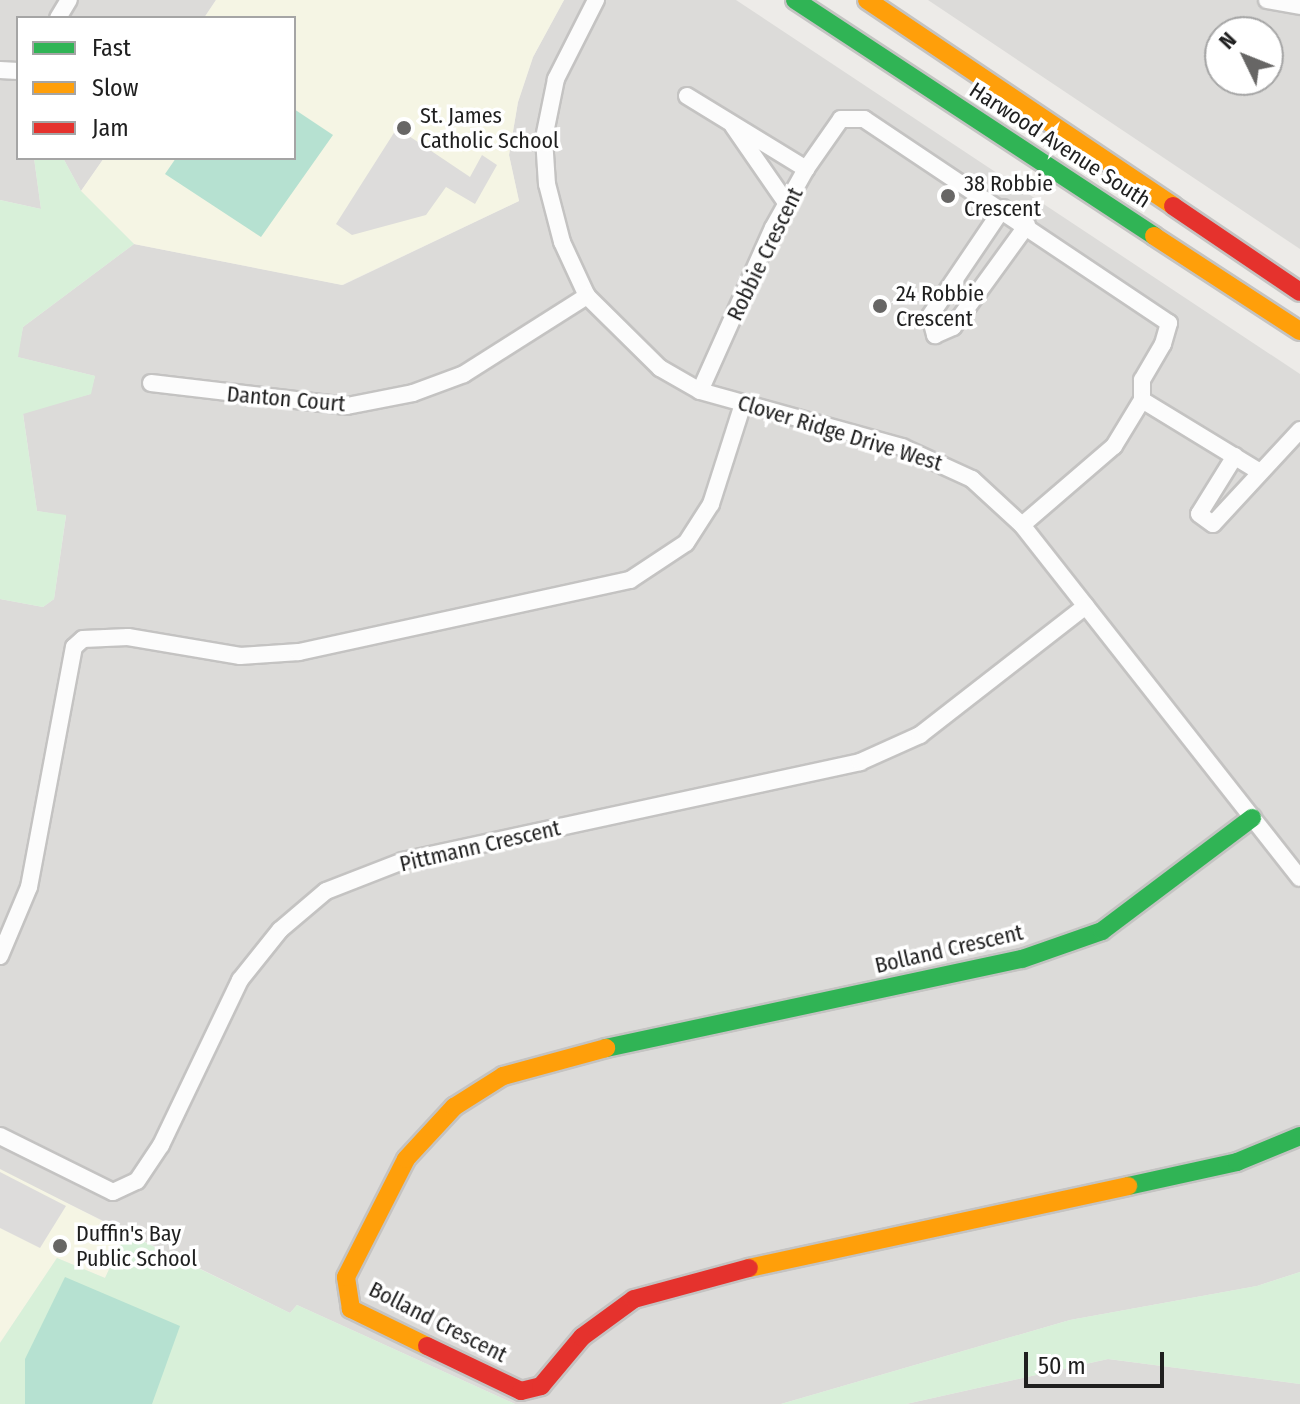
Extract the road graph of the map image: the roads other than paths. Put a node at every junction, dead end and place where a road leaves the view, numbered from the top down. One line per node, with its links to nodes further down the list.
1 (596, 0): 13 (street, Clover Ridge Drive West)
2 (795, 0): 14 (street, Harwood Avenue South)
3 (867, 0): 12 (street, Harwood Avenue South)
4 (1267, 0): 5 (street)
5 (1300, 6)
6 (687, 96): 7 (street)
7 (732, 125): 8 (street); 9 (street)
8 (806, 169): 9 (street, Robbie Crescent); 10 (street, Robbie Crescent)
9 (787, 204): 16 (street, Robbie Crescent)
10 (1003, 208): 11 (street, Robbie Crescent); 11 (street)
11 (1027, 225): 17 (street, Robbie Crescent)
12 (1300, 292)
13 (587, 296): 15 (street, Danton Court); 16 (street, Clover Ridge Drive West)
14 (1300, 331)
15 (151, 383)
16 (700, 391): 18 (street, Clover Ridge Drive West)
17 (1142, 400): 20 (street); 22 (street, Robbie Crescent)
18 (743, 404): 22 (street, Clover Ridge Drive West); 26 (street)
19 (1300, 430): 21 (street)
20 (1235, 456): 21 (street); 21 (street)
21 (1260, 472)
22 (1022, 525): 23 (street, Clover Ridge Drive West)
23 (1086, 606): 24 (street, Clover Ridge Drive West); 27 (street, Pittmann Crescent)
24 (1252, 818): 25 (street, Clover Ridge Drive West); 28 (street, Bolland Crescent)
25 (1300, 878)
26 (0, 956)
27 (0, 1136)
28 (1300, 1136)

